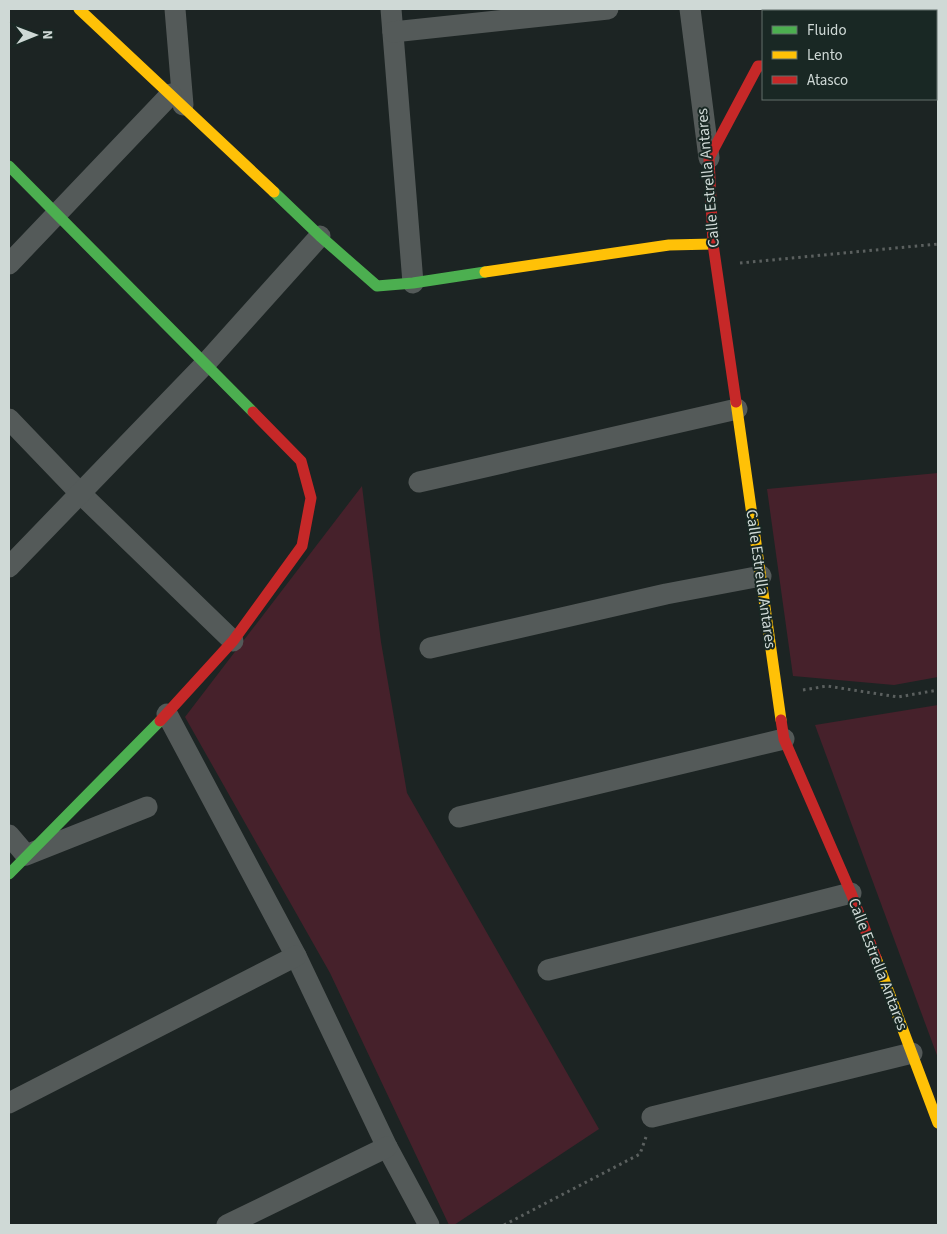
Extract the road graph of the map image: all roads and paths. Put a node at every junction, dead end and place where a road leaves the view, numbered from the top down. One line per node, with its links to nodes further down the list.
1 (78, 9): 8 (street)
2 (175, 9): 8 (street)
3 (391, 9): 6 (street)
4 (608, 9): 6 (street)
5 (690, 9): 9 (street, Calle Estrella Antares)
6 (393, 32): 17 (street)
7 (762, 66): 9 (street)
8 (177, 100): 11 (street); 12 (street)
9 (710, 158): 13 (street, Calle Estrella Antares)
10 (9, 166): 11 (street)
11 (57, 214): 15 (street); 18 (street)
12 (320, 236): 17 (street); 18 (street)
13 (713, 244): 16 (street, Calle Estrella Antares); 17 (street)
14 (938, 244): 16 (path)
15 (9, 264)
16 (716, 265): 19 (street, Calle Estrella Antares)
17 (413, 283)
18 (206, 362): 22 (street); 25 (street)
19 (737, 409): 21 (street); 24 (street, Calle Estrella Antares)
20 (9, 419): 22 (street)
21 (420, 482)
22 (80, 493): 23 (street); 25 (street)
23 (9, 567)
24 (761, 576): 26 (street); 28 (street, Calle Estrella Antares)
25 (233, 641): 29 (street)
26 (430, 648)
27 (938, 690): 28 (path)
28 (778, 694): 30 (street, Calle Estrella Antares)
29 (167, 714): 34 (street); 37 (street)
30 (784, 739): 32 (street); 36 (street, Calle Estrella Antares)
31 (147, 807): 34 (street)
32 (459, 817)
33 (9, 836): 34 (street)
34 (26, 855): 35 (street)
35 (9, 874)
36 (851, 893): 38 (street); 39 (street, Calle Estrella Antares)
37 (296, 956): 40 (street); 43 (street)
38 (548, 970)
39 (912, 1053): 41 (street); 42 (street, Calle Estrella Antares)
40 (9, 1103)
41 (652, 1117): 46 (path)
42 (938, 1123)
43 (387, 1147): 44 (street); 45 (street)
44 (227, 1225)
45 (429, 1225)
46 (504, 1225)

